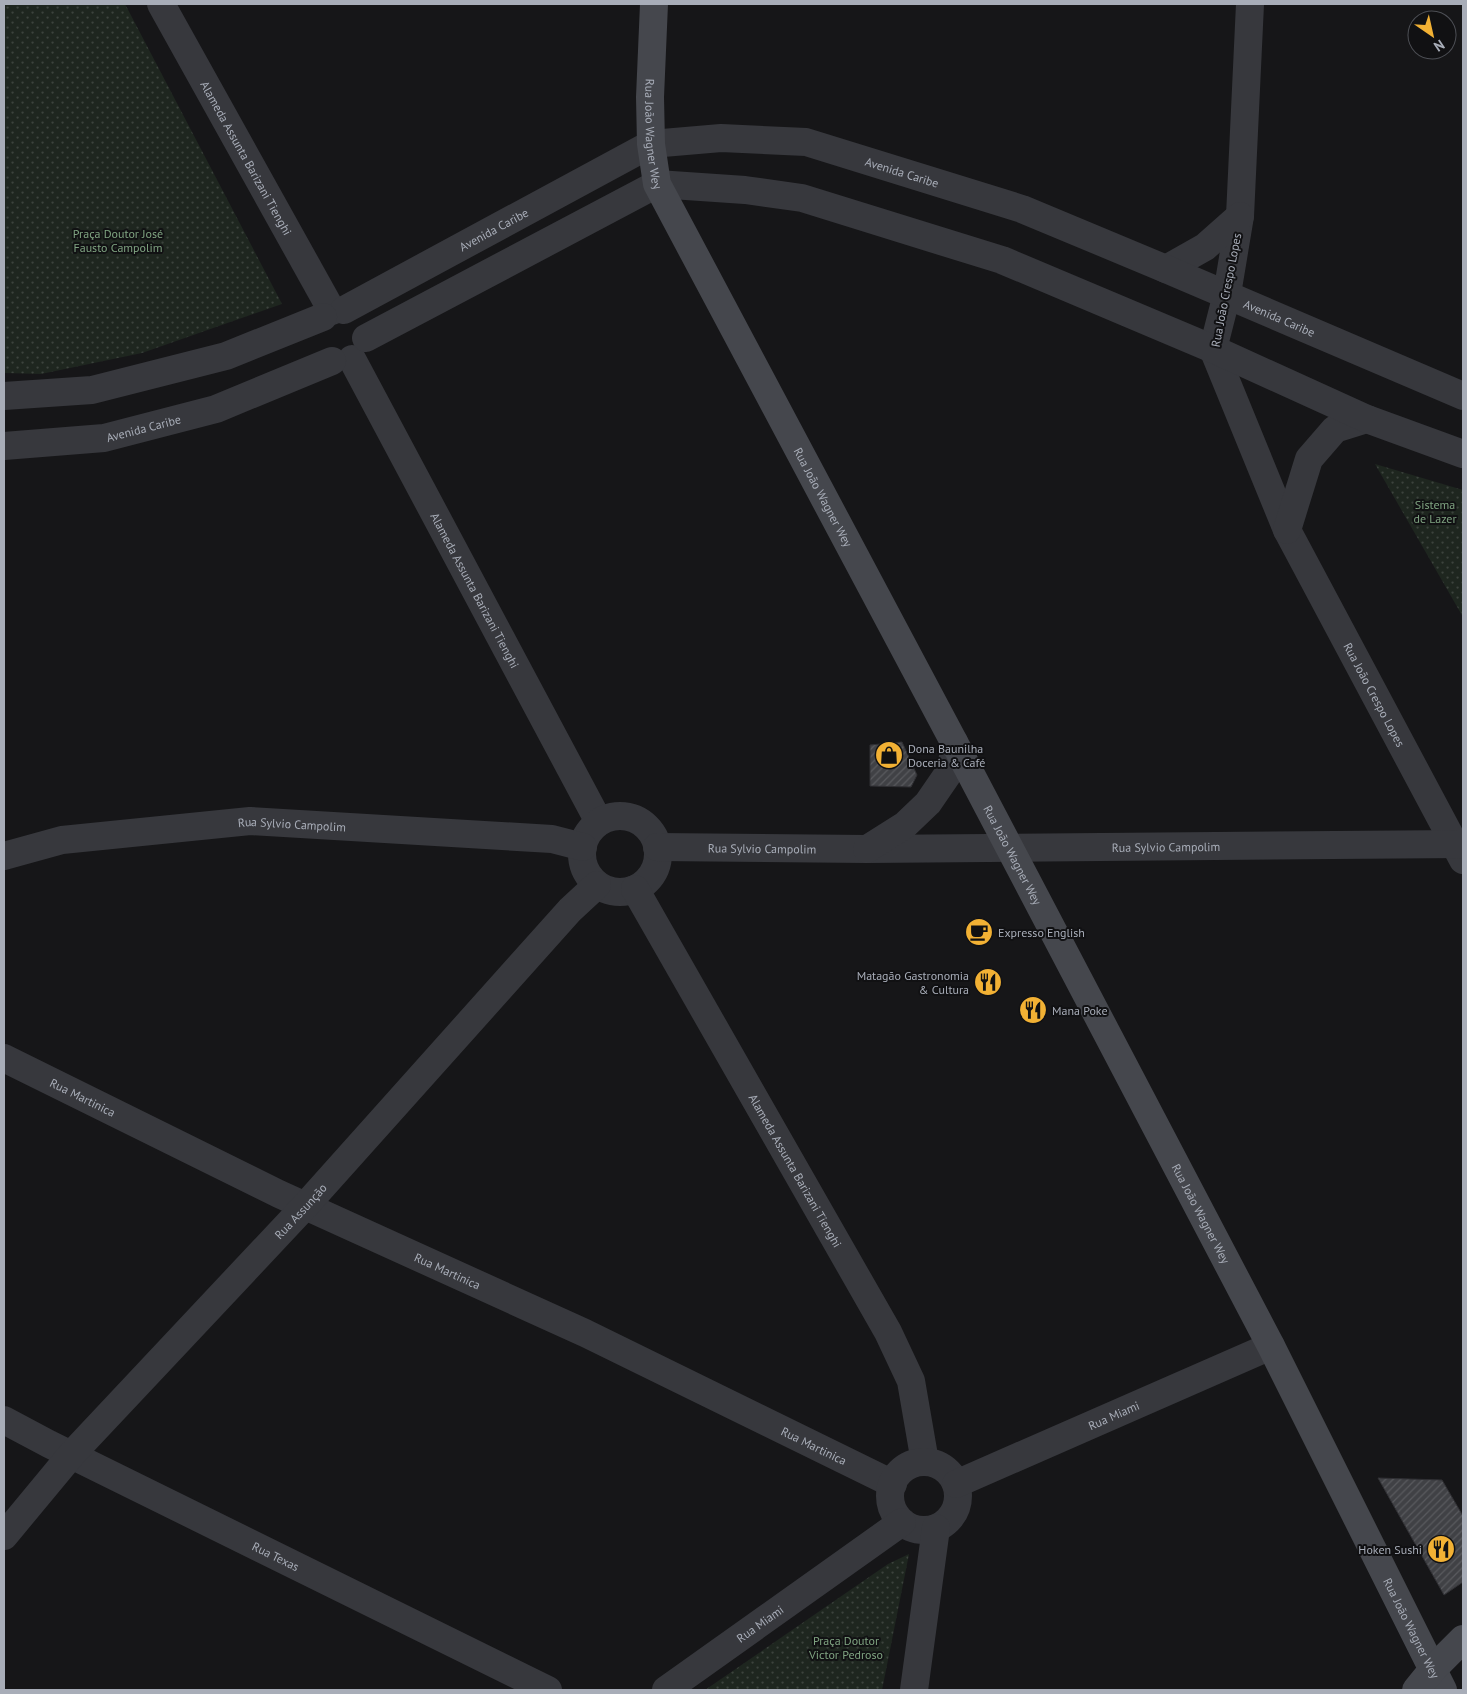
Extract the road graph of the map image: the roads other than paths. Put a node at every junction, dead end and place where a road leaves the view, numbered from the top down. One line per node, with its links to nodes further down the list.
1 (161, 4): 9 (street, Alameda Assunta Barizani Tienghi)
2 (654, 4): 4 (main road, Rua João Wagner Wey)
3 (1250, 4): 6 (street, Rua João Crespo Lopes)
4 (651, 144): 5 (main road, Rua João Wagner Wey); 7 (street, Avenida Caribe); 9 (street, Avenida Caribe)
5 (657, 184): 10 (street); 11 (street, Avenida Caribe); 18 (main road, Rua João Wagner Wey)
6 (1240, 216): 7 (street, Rua João Crespo Lopes); 8 (street, Rua João Crespo Lopes)
7 (1166, 269): 8 (street, Avenida Caribe)
8 (1227, 294): 10 (street, Rua João Crespo Lopes); 13 (street, Avenida Caribe)
9 (333, 313): 11 (street); 11 (street); 12 (street, Avenida Caribe)
10 (1213, 349): 14 (street); 17 (street, Rua João Crespo Lopes)
11 (350, 352): 15 (street, Avenida Caribe); 19 (street, Alameda Assunta Barizani Tienghi)
12 (4, 396)
13 (1463, 396)
14 (1368, 419): 16 (street); 17 (street)
15 (4, 446)
16 (1463, 454)
17 (1287, 530): 24 (street, Rua João Crespo Lopes)
18 (954, 742): 22 (main road, Rua João Wagner Wey); 23 (street)
19 (598, 822): 20 (street); 21 (street)
20 (583, 847): 25 (street, Rua Sylvio Campolim); 26 (street)
21 (657, 847): 23 (street, Rua Sylvio Campolim); 27 (street)
22 (1010, 847): 23 (street, Rua Sylvio Campolim); 24 (street, Rua Sylvio Campolim); 30 (main road, Rua João Wagner Wey)
23 (867, 849)
24 (1460, 849)
25 (4, 856)
26 (597, 885): 27 (street); 29 (street, Rua Assunção)
27 (635, 889): 33 (street, Alameda Assunta Barizani Tienghi)
28 (4, 1058): 29 (street, Rua Martinica)
29 (306, 1205): 32 (street, Rua Assunção); 34 (street, Rua Martinica)
30 (1271, 1346): 35 (street, Rua Miami); 40 (main road, Rua João Wagner Wey)
31 (4, 1420): 32 (street, Rua Texas)
32 (72, 1454): 38 (street, Rua Assunção); 41 (street, Rua Texas)
33 (925, 1462): 34 (street); 35 (street)
34 (893, 1484): 36 (street)
35 (956, 1484): 37 (street)
36 (902, 1522): 37 (street); 42 (street, Rua Miami)
37 (936, 1528): 43 (street)
38 (4, 1536)
39 (1463, 1638): 40 (main road)
40 (1438, 1679): 44 (main road)
41 (548, 1690)
42 (666, 1690)
43 (914, 1690)
44 (1416, 1690)

